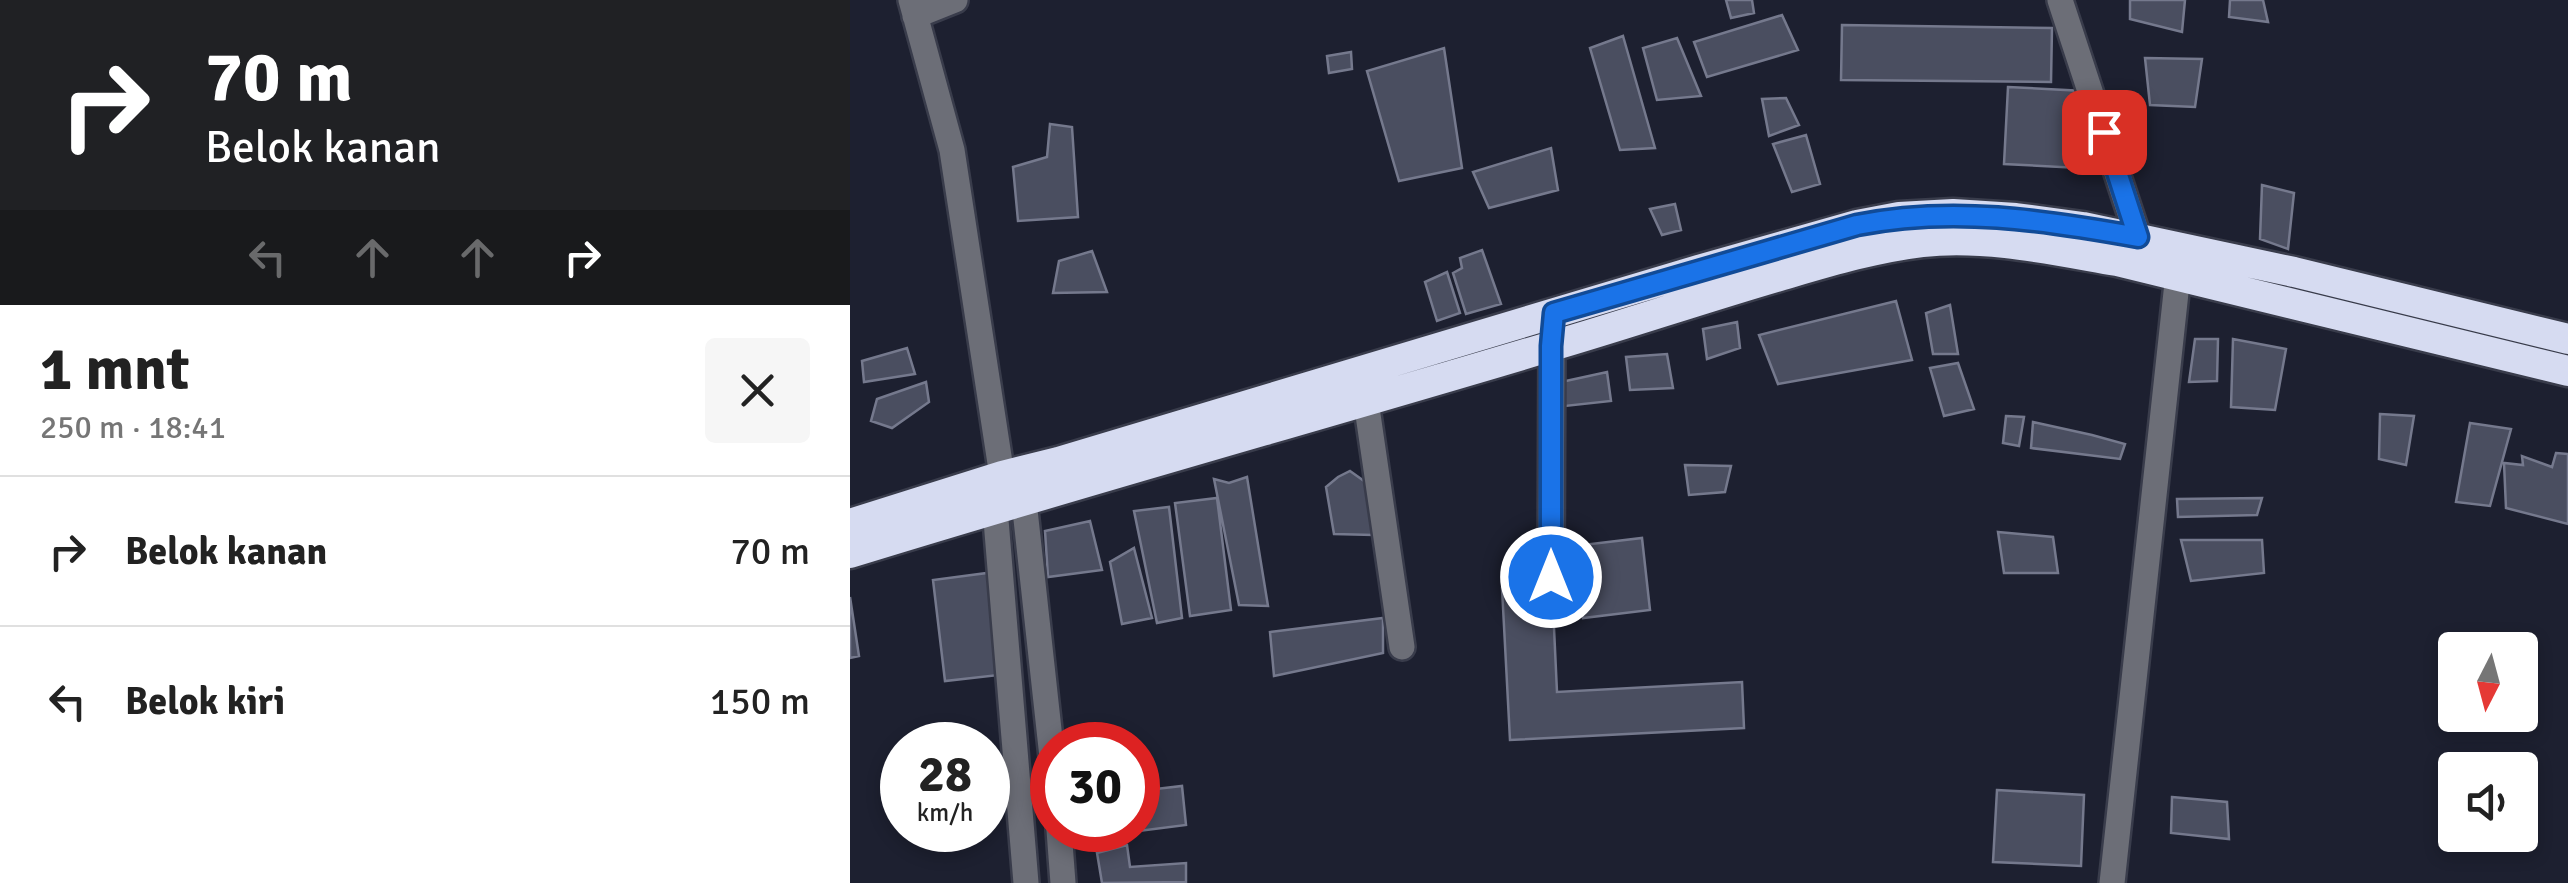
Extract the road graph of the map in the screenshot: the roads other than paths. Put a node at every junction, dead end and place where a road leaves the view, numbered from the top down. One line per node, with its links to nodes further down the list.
1 (955, 0): 3 (street)
2 (2060, 0): 4 (street)
3 (913, 8): 13 (street)
4 (2138, 237): 6 (highway); 7 (highway)
5 (2178, 274): 9 (highway); 10 (highway); 23 (street)
6 (1554, 313): 9 (street); 13 (highway)
7 (2528, 328): 8 (highway); 10 (highway)
8 (2568, 339)
9 (1551, 346): 12 (highway); 17 (street)
10 (2519, 359): 11 (highway)
11 (2568, 371)
12 (1366, 401): 14 (highway); 18 (street)
13 (1002, 476): 14 (street); 15 (highway)
14 (1009, 505): 16 (highway); 19 (street); 21 (street)
15 (850, 524)
16 (850, 553)
17 (1551, 577)
18 (1402, 648)
19 (1046, 722)
20 (1060, 852): 22 (street)
21 (1026, 883)
22 (1062, 883)
23 (2112, 883)

